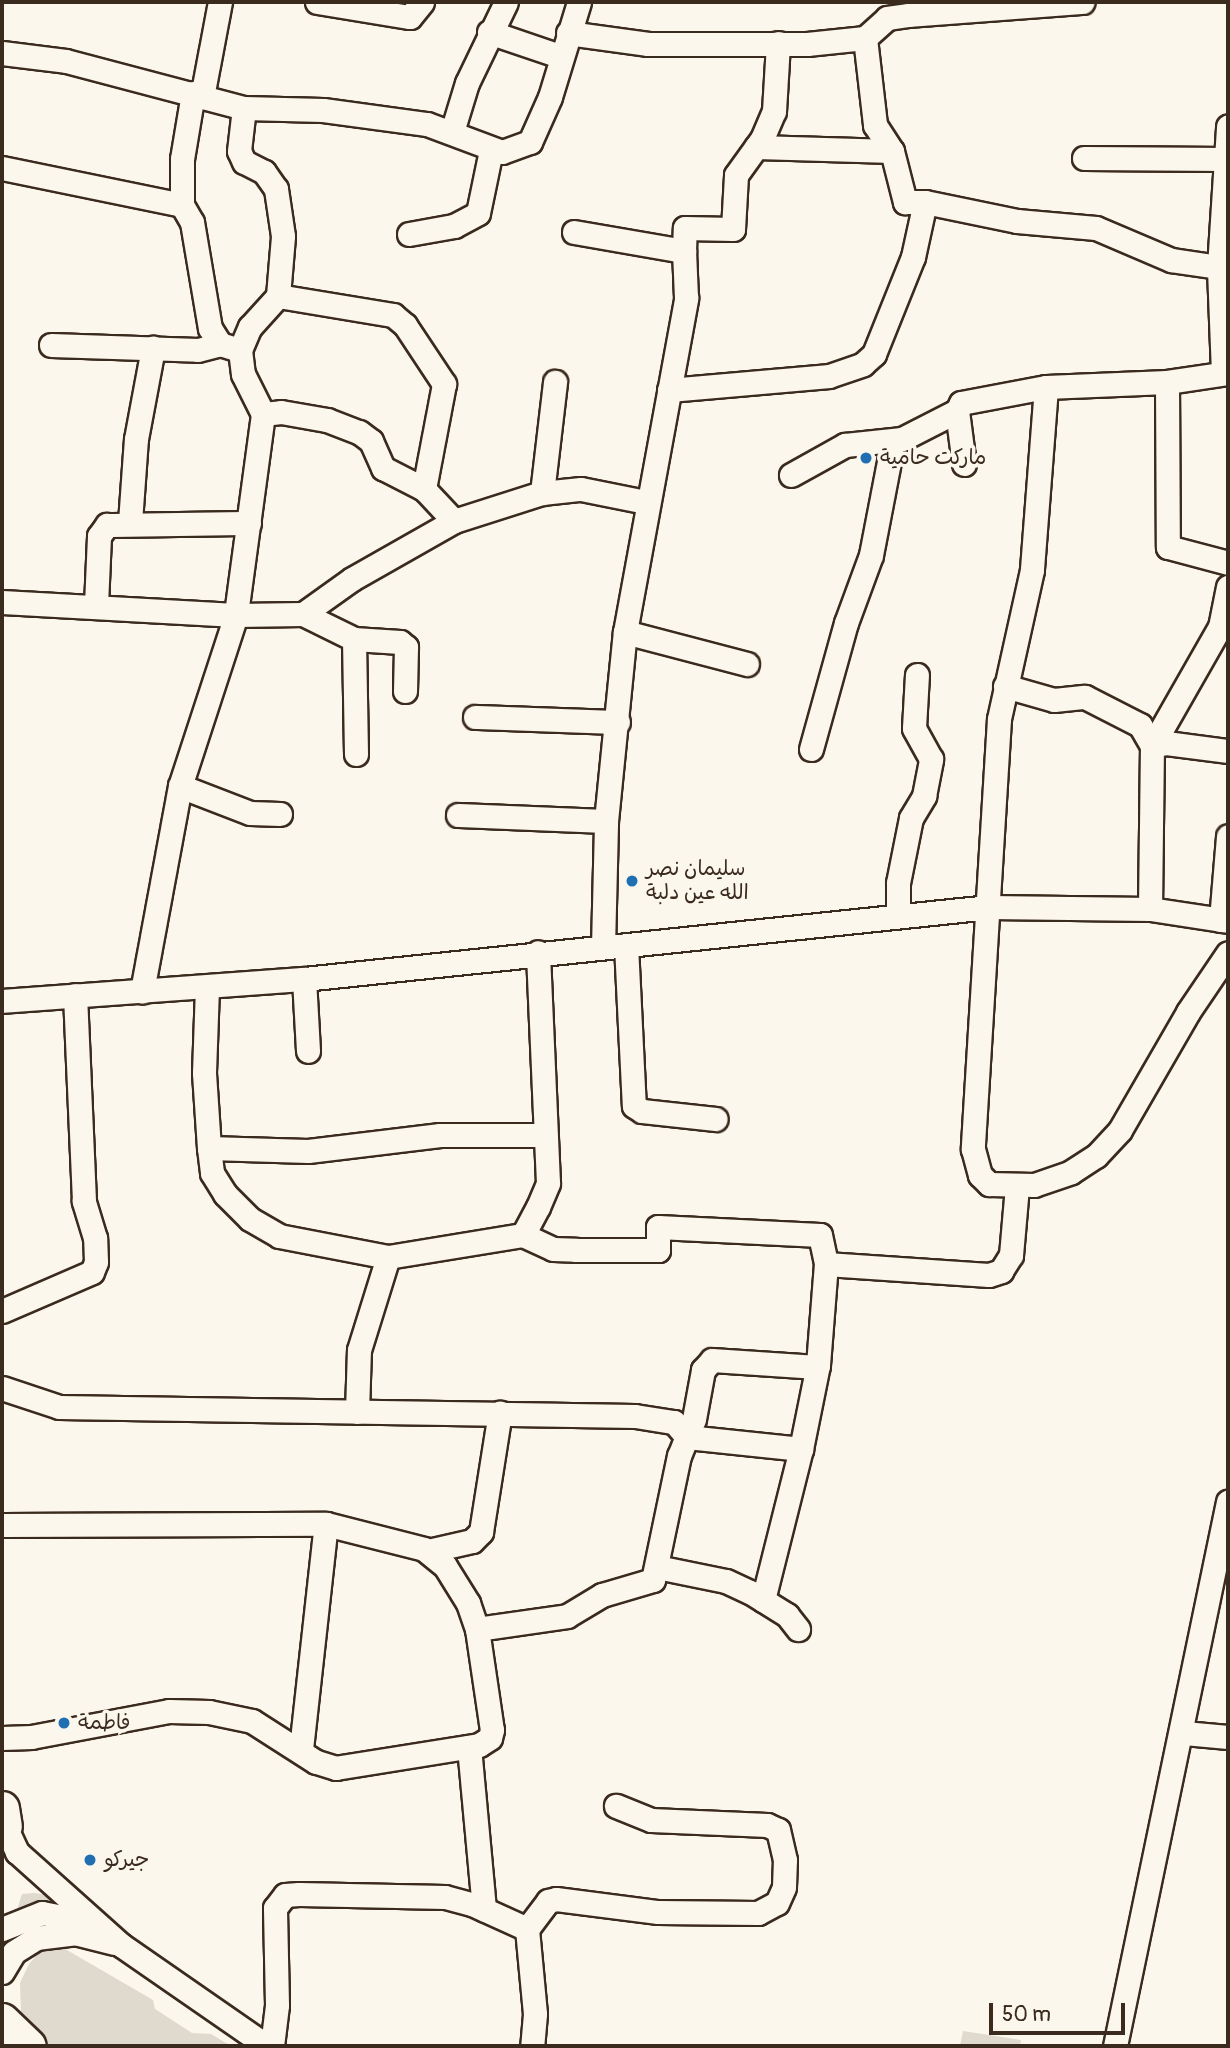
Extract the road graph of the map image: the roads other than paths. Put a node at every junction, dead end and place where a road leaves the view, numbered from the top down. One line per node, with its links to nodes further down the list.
1 (220, 2): 13 (street)
2 (317, 2): 3 (street)
3 (422, 2)
4 (506, 2): 7 (street)
5 (579, 2): 8 (street)
6 (1083, 2): 9 (street)
7 (489, 32): 12 (street); 16 (street)
8 (568, 33): 10 (street); 12 (street)
9 (865, 38): 10 (street); 19 (street)
10 (778, 43): 17 (street)
11 (2, 53): 13 (street)
12 (560, 56): 18 (street)
13 (197, 95): 14 (street); 24 (street)
14 (244, 108): 16 (street); 29 (street)
15 (1228, 126): 21 (street)
16 (452, 132): 18 (street)
17 (756, 147): 19 (street); 27 (street)
18 (491, 150): 26 (street)
19 (892, 151): 23 (street)
20 (1084, 158): 21 (street)
21 (1226, 159): 28 (street)
22 (2, 168): 24 (street)
23 (925, 202): 28 (street); 37 (street)
24 (182, 205): 31 (street)
25 (574, 232): 27 (street)
26 (409, 234)
27 (684, 251): 37 (street)
28 (1219, 267): 33 (street)
29 (278, 296): 31 (street); 43 (street)
30 (51, 345): 32 (street)
31 (230, 347): 32 (street); 39 (street)
32 (153, 348): 47 (street)
33 (1226, 373): 35 (street)
34 (555, 382): 44 (street)
35 (1167, 382): 36 (street); 49 (street)
36 (1046, 387): 38 (street); 60 (street)
37 (669, 390): 45 (street)
38 (957, 411): 40 (street); 41 (street)
39 (263, 414): 43 (street); 48 (street)
40 (893, 441): 42 (street); 65 (street)
41 (964, 464)
42 (791, 475)
43 (424, 489): 46 (street)
44 (542, 493): 45 (street); 46 (street)
45 (646, 502): 56 (street)
46 (454, 521): 53 (street)
47 (130, 522): 48 (street); 52 (street)
48 (249, 523): 54 (street)
49 (1228, 563)
50 (1228, 588): 55 (street)
51 (2, 602): 52 (street)
52 (96, 605): 54 (street)
53 (303, 614): 54 (street); 57 (street)
54 (236, 615): 68 (street)
55 (1224, 631): 64 (street)
56 (625, 632): 58 (street); 63 (street)
57 (354, 639): 61 (street); 67 (street)
58 (747, 664)
59 (917, 675): 75 (street)
60 (1005, 686): 64 (street); 73 (street)
61 (405, 691)
62 (475, 717): 63 (street)
63 (618, 722): 71 (street)
64 (1152, 746): 66 (street); 74 (street)
65 (811, 749)
66 (1228, 751)
67 (356, 754)
68 (180, 786): 69 (street); 83 (street)
69 (280, 814)
70 (458, 815): 71 (street)
71 (606, 821): 78 (street)
72 (1228, 836): 76 (street)
73 (989, 907): 74 (street); 75 (street); 90 (street)
74 (1150, 909): 76 (street)
75 (898, 916): 77 (street)
76 (1225, 920)
77 (626, 946): 78 (street); 87 (street)
78 (603, 947): 79 (street)
79 (538, 952): 81 (street); 88 (street)
80 (1228, 953): 90 (street)
81 (303, 979): 82 (street); 86 (street)
82 (207, 988): 83 (street); 89 (street)
83 (142, 992): 84 (street)
84 (75, 995): 85 (street); 94 (street)
85 (2, 1001)
86 (308, 1051)
87 (716, 1119)
88 (545, 1135): 89 (street); 91 (street)
89 (209, 1148): 92 (street)
90 (1017, 1186): 93 (street)
91 (523, 1235): 92 (street); 93 (street)
92 (388, 1257): 97 (street)
93 (826, 1264): 95 (street)
94 (2, 1311)
95 (817, 1367): 99 (street); 100 (street)
96 (2, 1388): 97 (street)
97 (357, 1412): 98 (street)
98 (500, 1412): 99 (street); 104 (street)
99 (687, 1437): 100 (street); 105 (street)
100 (801, 1449): 106 (street)
101 (1228, 1502): 109 (street)
102 (326, 1524): 103 (street); 104 (street); 113 (street)
103 (2, 1525)
104 (428, 1551): 107 (street)
105 (657, 1567): 106 (street); 107 (street)
106 (763, 1600): 108 (street)
107 (477, 1629): 112 (street)
108 (798, 1629)
109 (1184, 1733): 110 (street); 126 (street)
110 (1228, 1737)
111 (2, 1738): 113 (street)
112 (469, 1747): 113 (street); 116 (street)
113 (301, 1749)
114 (616, 1806): 119 (street)
115 (3, 1817): 117 (street)
116 (484, 1909): 119 (street); 124 (street)
117 (97, 1924): 118 (street); 120 (street)
118 (2, 1929)
119 (527, 1929): 125 (street)
120 (121, 1945): 121 (street); 124 (street)
121 (2, 1972)
122 (2, 2020): 123 (highway)
123 (29, 2046)
124 (270, 2046)
125 (532, 2046)
126 (1115, 2046)

